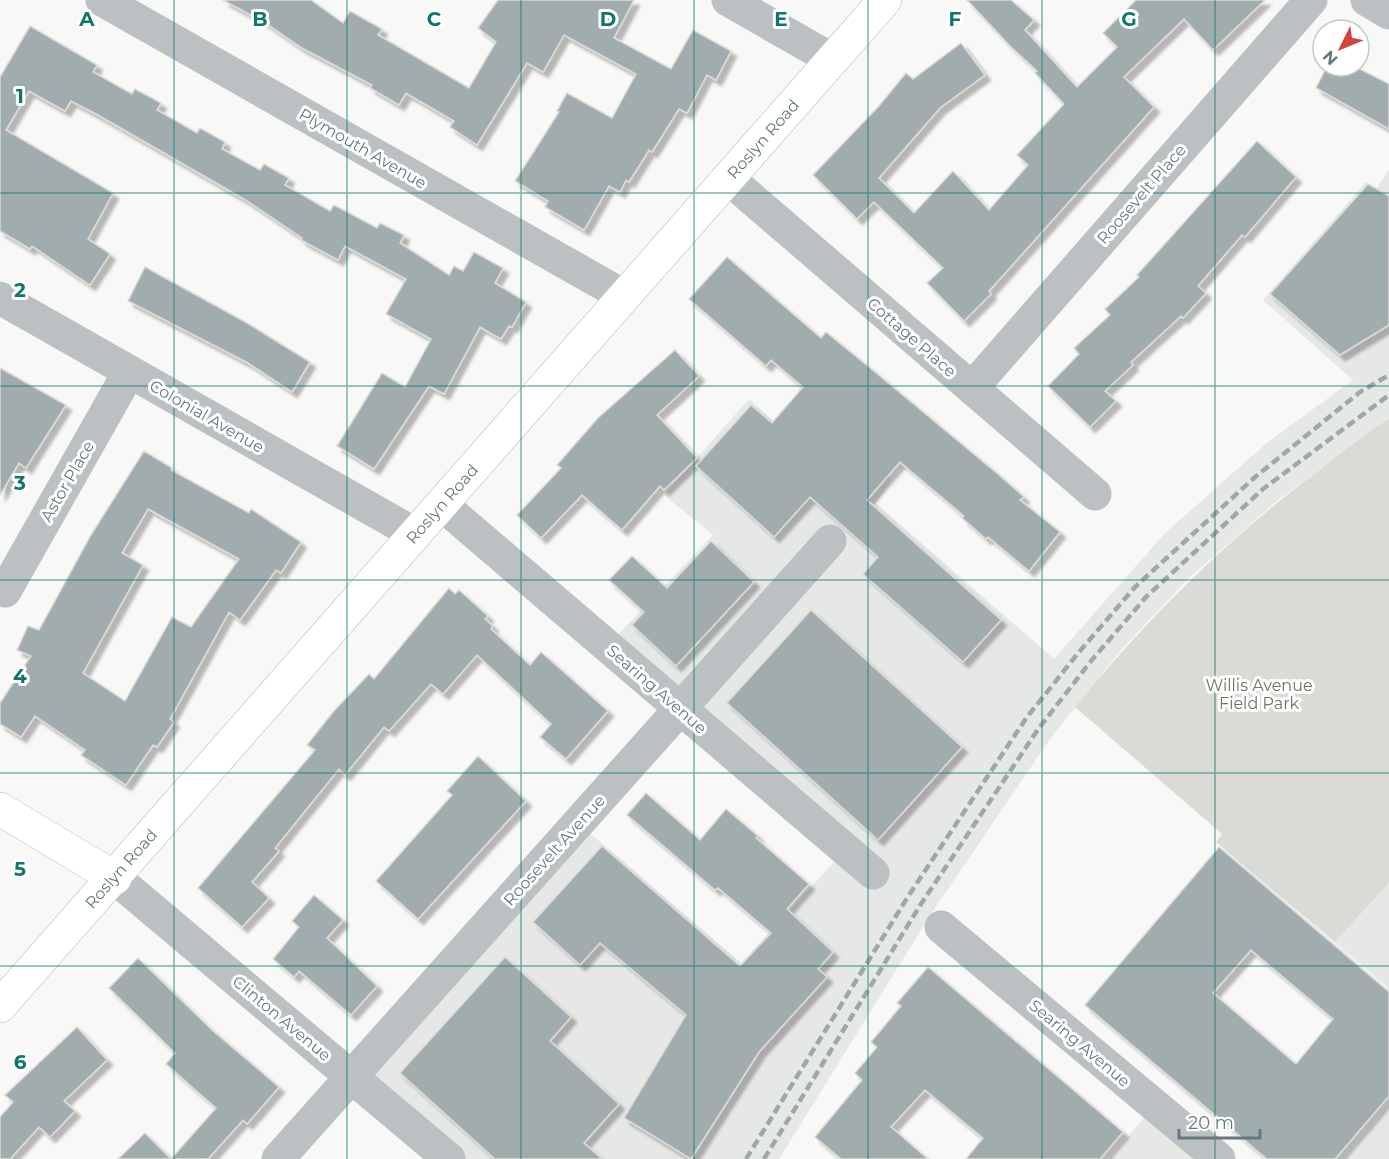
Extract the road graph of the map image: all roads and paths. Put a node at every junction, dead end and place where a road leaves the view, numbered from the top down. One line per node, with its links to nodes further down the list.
1 (102, 0): 9 (street, Plymouth Avenue)
2 (728, 0): 7 (street)
3 (885, 0): 7 (main road, Roslyn Road)
4 (1311, 0): 12 (street, Roosevelt Place)
5 (1367, 0): 6 (street)
6 (1389, 13)
7 (832, 60): 8 (main road, Roslyn Road)
8 (729, 179): 9 (main road, Roslyn Road); 12 (street, Cottage Place)
9 (624, 296): 14 (main road, Roslyn Road)
10 (0, 298): 11 (street, Colonial Avenue)
11 (129, 372): 15 (street, Colonial Avenue); 17 (street, Astor Place)
12 (972, 388): 13 (street, Cottage Place)
13 (1095, 494)
14 (441, 504): 15 (main road, Roslyn Road); 18 (street, Searing Avenue)
15 (415, 534): 21 (main road, Roslyn Road)
16 (830, 541): 18 (street, Roosevelt Avenue)
17 (5, 591)
18 (680, 708): 20 (street, Searing Avenue); 24 (street, Roosevelt Avenue)
19 (0, 809): 21 (main road)
20 (873, 873)
21 (115, 878): 23 (main road, Roslyn Road); 24 (street, Clinton Avenue)
22 (941, 927): 27 (street, Searing Avenue)
23 (0, 1006)
24 (352, 1077): 25 (street, Roosevelt Avenue); 26 (street, Clinton Avenue)
25 (278, 1159)
26 (450, 1159)
27 (1219, 1159)

